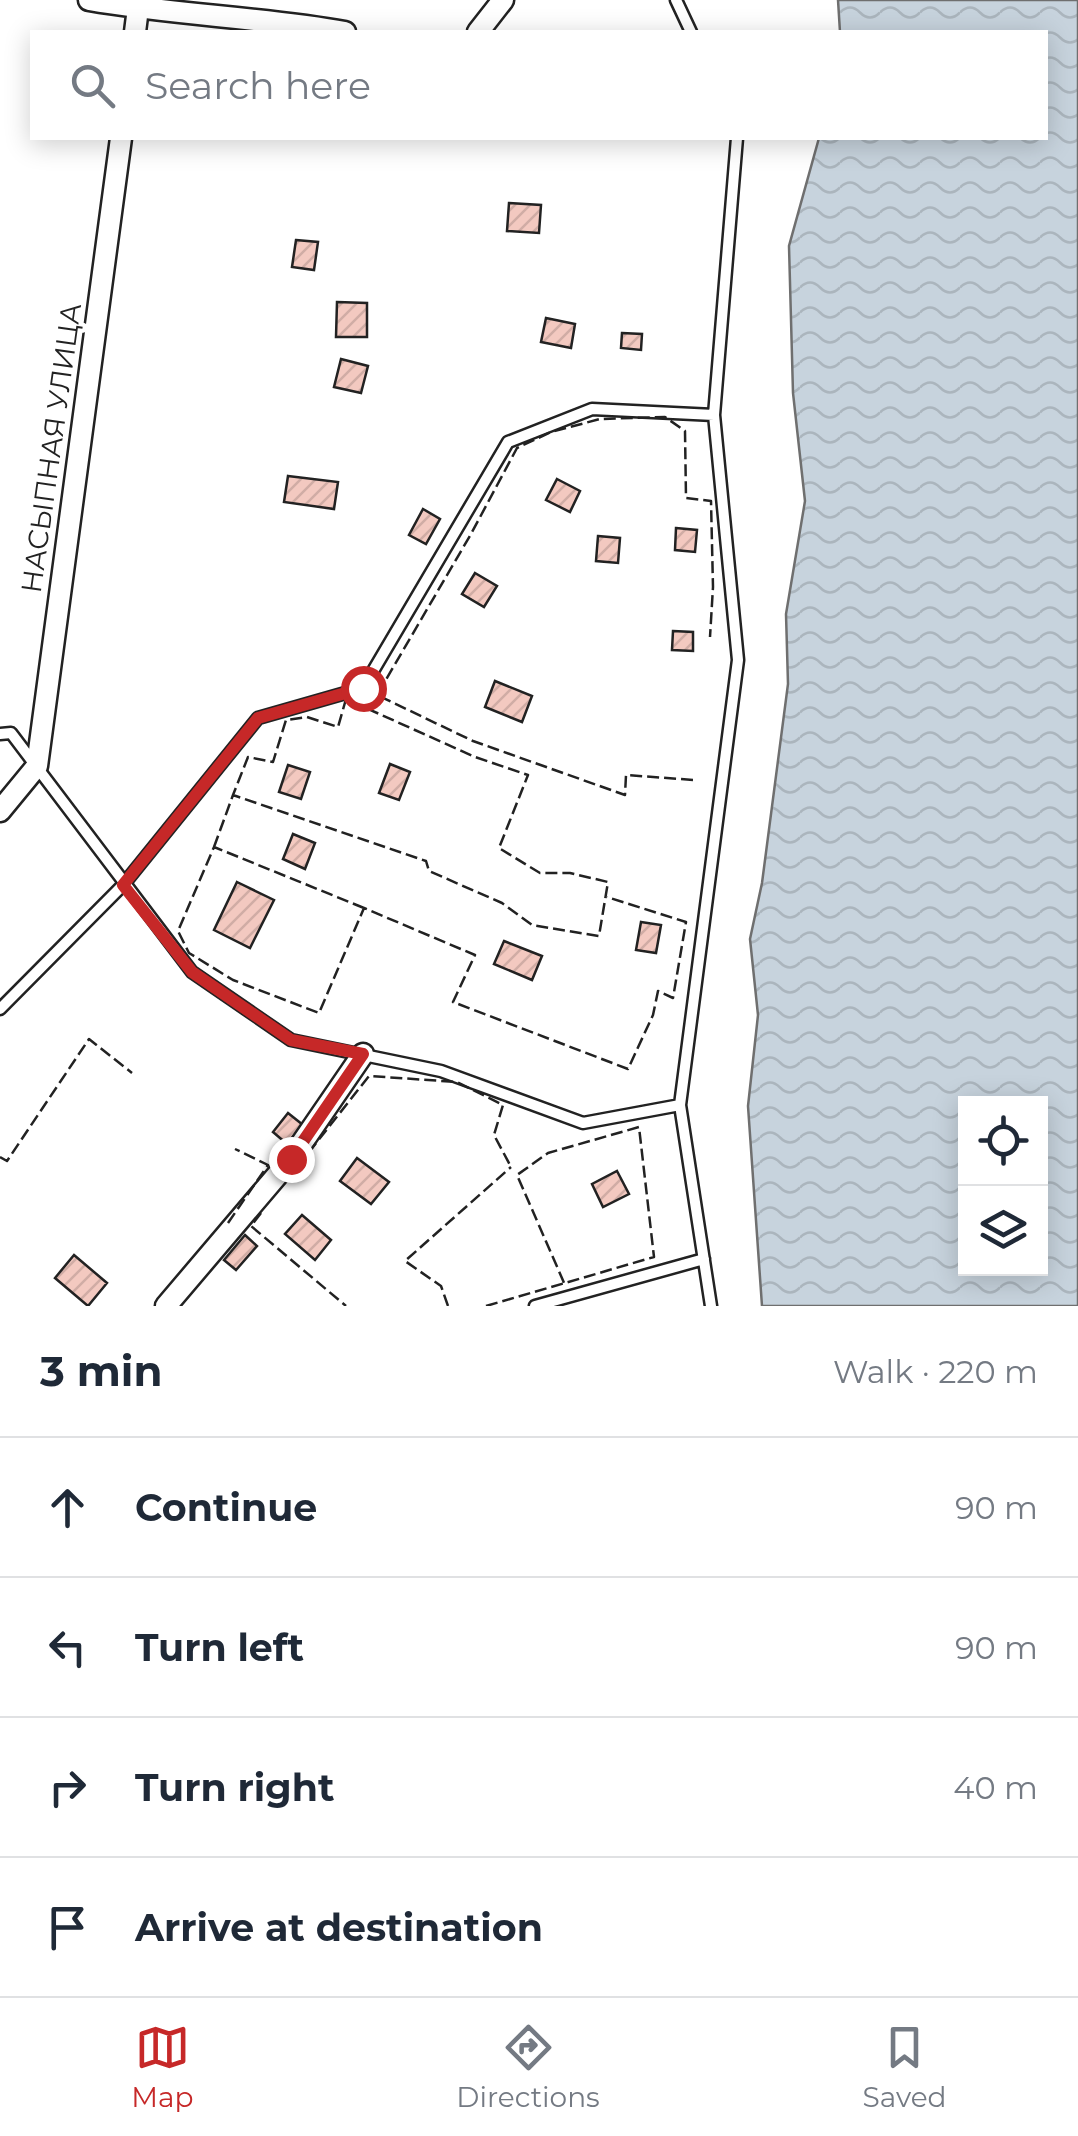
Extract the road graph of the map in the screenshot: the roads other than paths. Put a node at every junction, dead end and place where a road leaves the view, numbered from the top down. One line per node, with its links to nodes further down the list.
1 (89, 0): 4 (street)
2 (503, 0): 7 (street)
3 (676, 0): 8 (lane)
4 (138, 4): 5 (street); 6 (street)
5 (135, 30)
6 (334, 30)
7 (480, 30)
8 (689, 30)
9 (121, 140): 13 (street, НАСЫПНАЯ УЛИЦА)
10 (737, 140): 11 (lane)
11 (714, 415): 15 (lane); 18 (lane)
12 (0, 734): 13 (lane)
13 (37, 766): 14 (street); 15 (lane)
14 (0, 811)
15 (123, 885): 16 (lane); 17 (lane)
16 (0, 1009)
17 (363, 1054): 18 (lane); 20 (street)
18 (680, 1105): 19 (lane)
19 (704, 1260): 21 (lane); 22 (lane)
20 (166, 1306)
21 (535, 1306)
22 (710, 1306)

